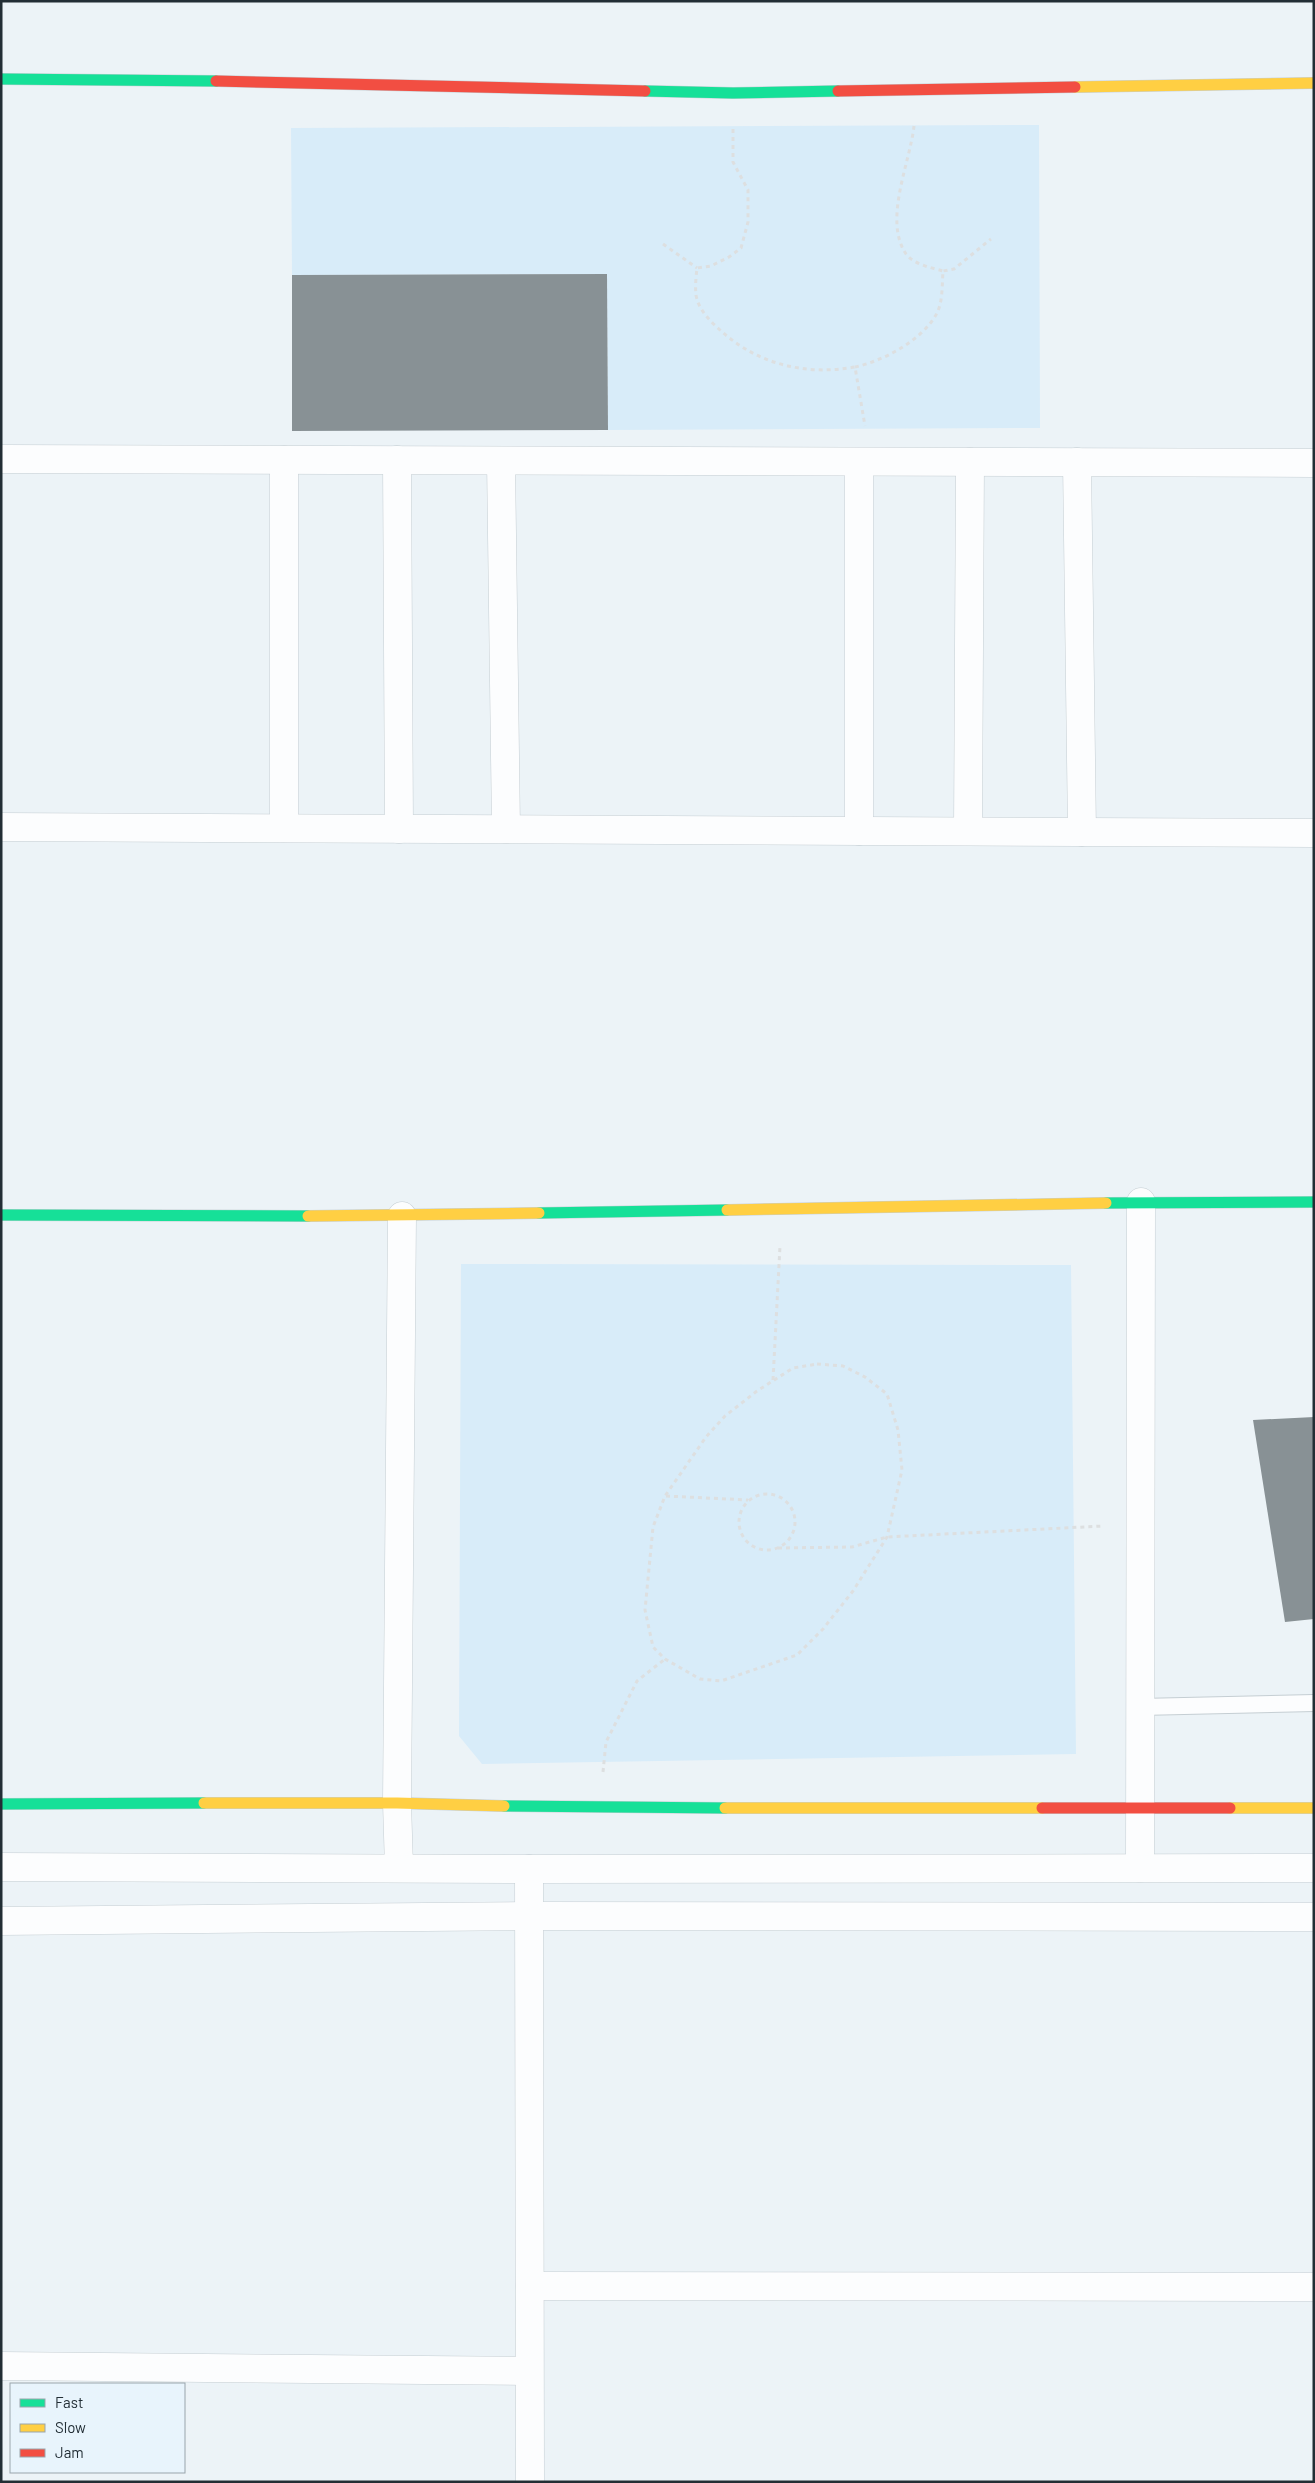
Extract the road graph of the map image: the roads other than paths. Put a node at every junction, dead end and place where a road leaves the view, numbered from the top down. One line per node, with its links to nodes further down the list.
1 (1, 79): 2 (street)
2 (1314, 83)
3 (1, 459): 4 (street)
4 (284, 460): 5 (street); 12 (street)
5 (397, 460): 6 (street); 13 (street)
6 (501, 461): 7 (street); 14 (street)
7 (862, 462): 8 (street); 15 (street)
8 (970, 462): 9 (street); 16 (street)
9 (1077, 462): 10 (street); 17 (street)
10 (1314, 463)
11 (1, 827): 12 (street)
12 (284, 828): 13 (street)
13 (399, 829): 14 (street)
14 (506, 830): 15 (street)
15 (858, 831): 16 (street)
16 (968, 831): 17 (street)
17 (1082, 832): 18 (street)
18 (1314, 833)
19 (1141, 1202): 20 (street); 22 (street); 25 (street)
20 (1314, 1202)
21 (1, 1215): 22 (street); 23 (street)
22 (402, 1216): 26 (street)
23 (1, 1227)
24 (1314, 1704): 25 (lane)
25 (1140, 1707): 29 (street)
26 (397, 1803): 27 (street); 29 (street); 31 (street)
27 (1, 1804)
28 (1314, 1808): 29 (street)
29 (1140, 1809): 32 (street)
30 (1, 1867): 31 (street)
31 (399, 1868): 34 (street)
32 (1140, 1868): 33 (street); 34 (street)
33 (1314, 1868)
34 (529, 1869): 35 (street)
35 (529, 1916): 36 (street); 37 (street); 38 (street)
36 (1314, 1917)
37 (1, 1920)
38 (530, 2286): 39 (street); 41 (street)
39 (1314, 2286)
40 (1, 2366): 41 (street)
41 (529, 2371): 42 (street)
42 (530, 2482)

